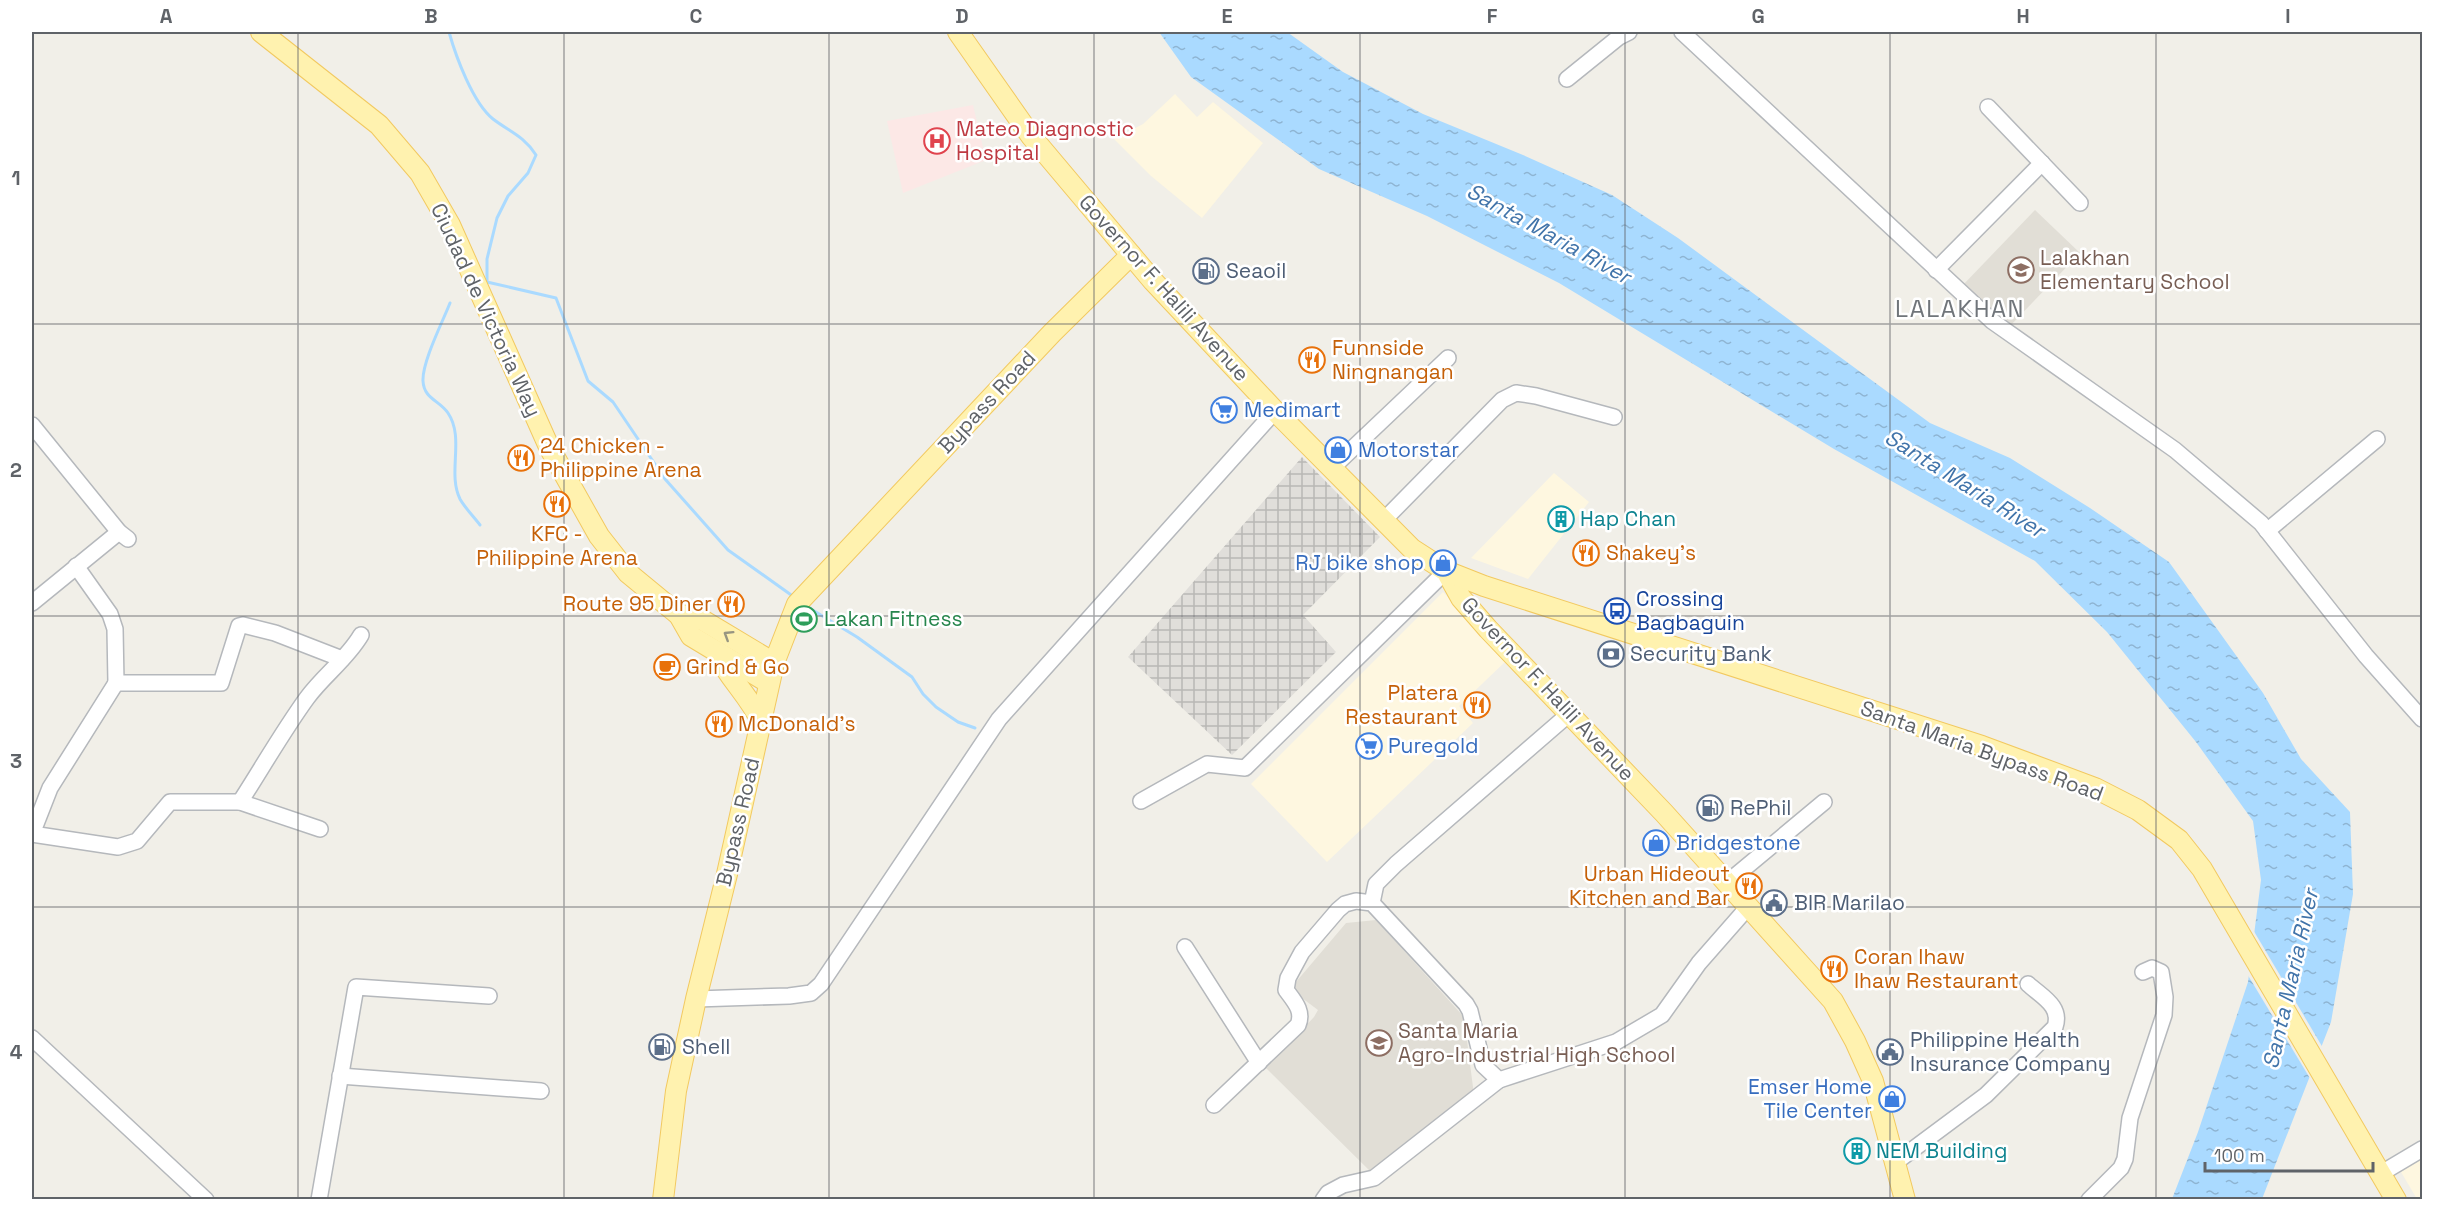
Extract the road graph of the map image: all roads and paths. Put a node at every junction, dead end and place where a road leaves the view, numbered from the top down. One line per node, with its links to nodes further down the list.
1 (261, 32): 22 (main road, Ciudad de Victoria Way)
2 (958, 32): 9 (main road, Governor F. Halili Avenue)
3 (1629, 32): 5 (street)
4 (1682, 32): 10 (street)
5 (1567, 79)
6 (1988, 107): 7 (street)
7 (2042, 163): 8 (street); 10 (street)
8 (2080, 202)
9 (1131, 255): 12 (main road, Governor F. Halili Avenue); 26 (main road, Bypass Road)
10 (1936, 270): 18 (street)
11 (1448, 358): 16 (street)
12 (1275, 411): 16 (main road, Governor F. Halili Avenue); 44 (street)
13 (1614, 417): 17 (street)
14 (32, 425): 19 (street)
15 (2377, 439): 18 (street)
16 (1332, 468): 17 (main road, Governor F. Halili Avenue)
17 (1384, 520): 20 (main road, Governor F. Halili Avenue)
18 (2267, 531): 30 (street)
19 (76, 566): 21 (street); 27 (street)
20 (1446, 571): 29 (main road, Governor F. Halili Avenue); 32 (street); 53 (main road, Santa Maria Bypass Road)
21 (32, 603)
22 (679, 615): 24 (main road, Ciudad de Victoria Way); 26 (main road, Ciudad de Victoria Way, one-way to 22)
23 (361, 635): 25 (street)
24 (715, 651): 28 (main road, Ciudad de Victoria Way); 31 (main road)
25 (342, 659): 27 (street); 33 (street)
26 (774, 663): 28 (main road, Bypass Road)
27 (116, 682): 36 (street)
28 (769, 684): 31 (main road, Bypass Road)
29 (1569, 714): 37 (main road, Governor F. Halili Avenue); 38 (street)
30 (2422, 719)
31 (761, 721): 44 (main road, Bypass Road)
32 (1141, 801)
33 (240, 802): 35 (street); 36 (street)
34 (1824, 802): 37 (street)
35 (320, 829)
36 (32, 834)
37 (1728, 882): 39 (main road, Governor F. Halili Avenue)
38 (1372, 903): 46 (street); 48 (street)
39 (1749, 906): 48 (street); 52 (main road, Governor F. Halili Avenue)
40 (1185, 947): 46 (street)
41 (2143, 972): 59 (street)
42 (2028, 984): 52 (street)
43 (489, 996): 47 (street)
44 (696, 999): 56 (main road, Bypass Road)
45 (32, 1038): 54 (street)
46 (1259, 1063): 50 (street)
47 (340, 1077): 49 (street); 55 (street)
48 (1499, 1080): 57 (street)
49 (540, 1091)
50 (1214, 1105)
51 (2422, 1149): 53 (street)
52 (1896, 1162): 58 (main road, Governor F. Halili Avenue)
53 (2380, 1173): 60 (main road, Santa Maria Bypass Road)
54 (206, 1200)
55 (319, 1200)
56 (663, 1200)
57 (1323, 1200)
58 (1905, 1200)
59 (2089, 1200)
60 (2396, 1200)

